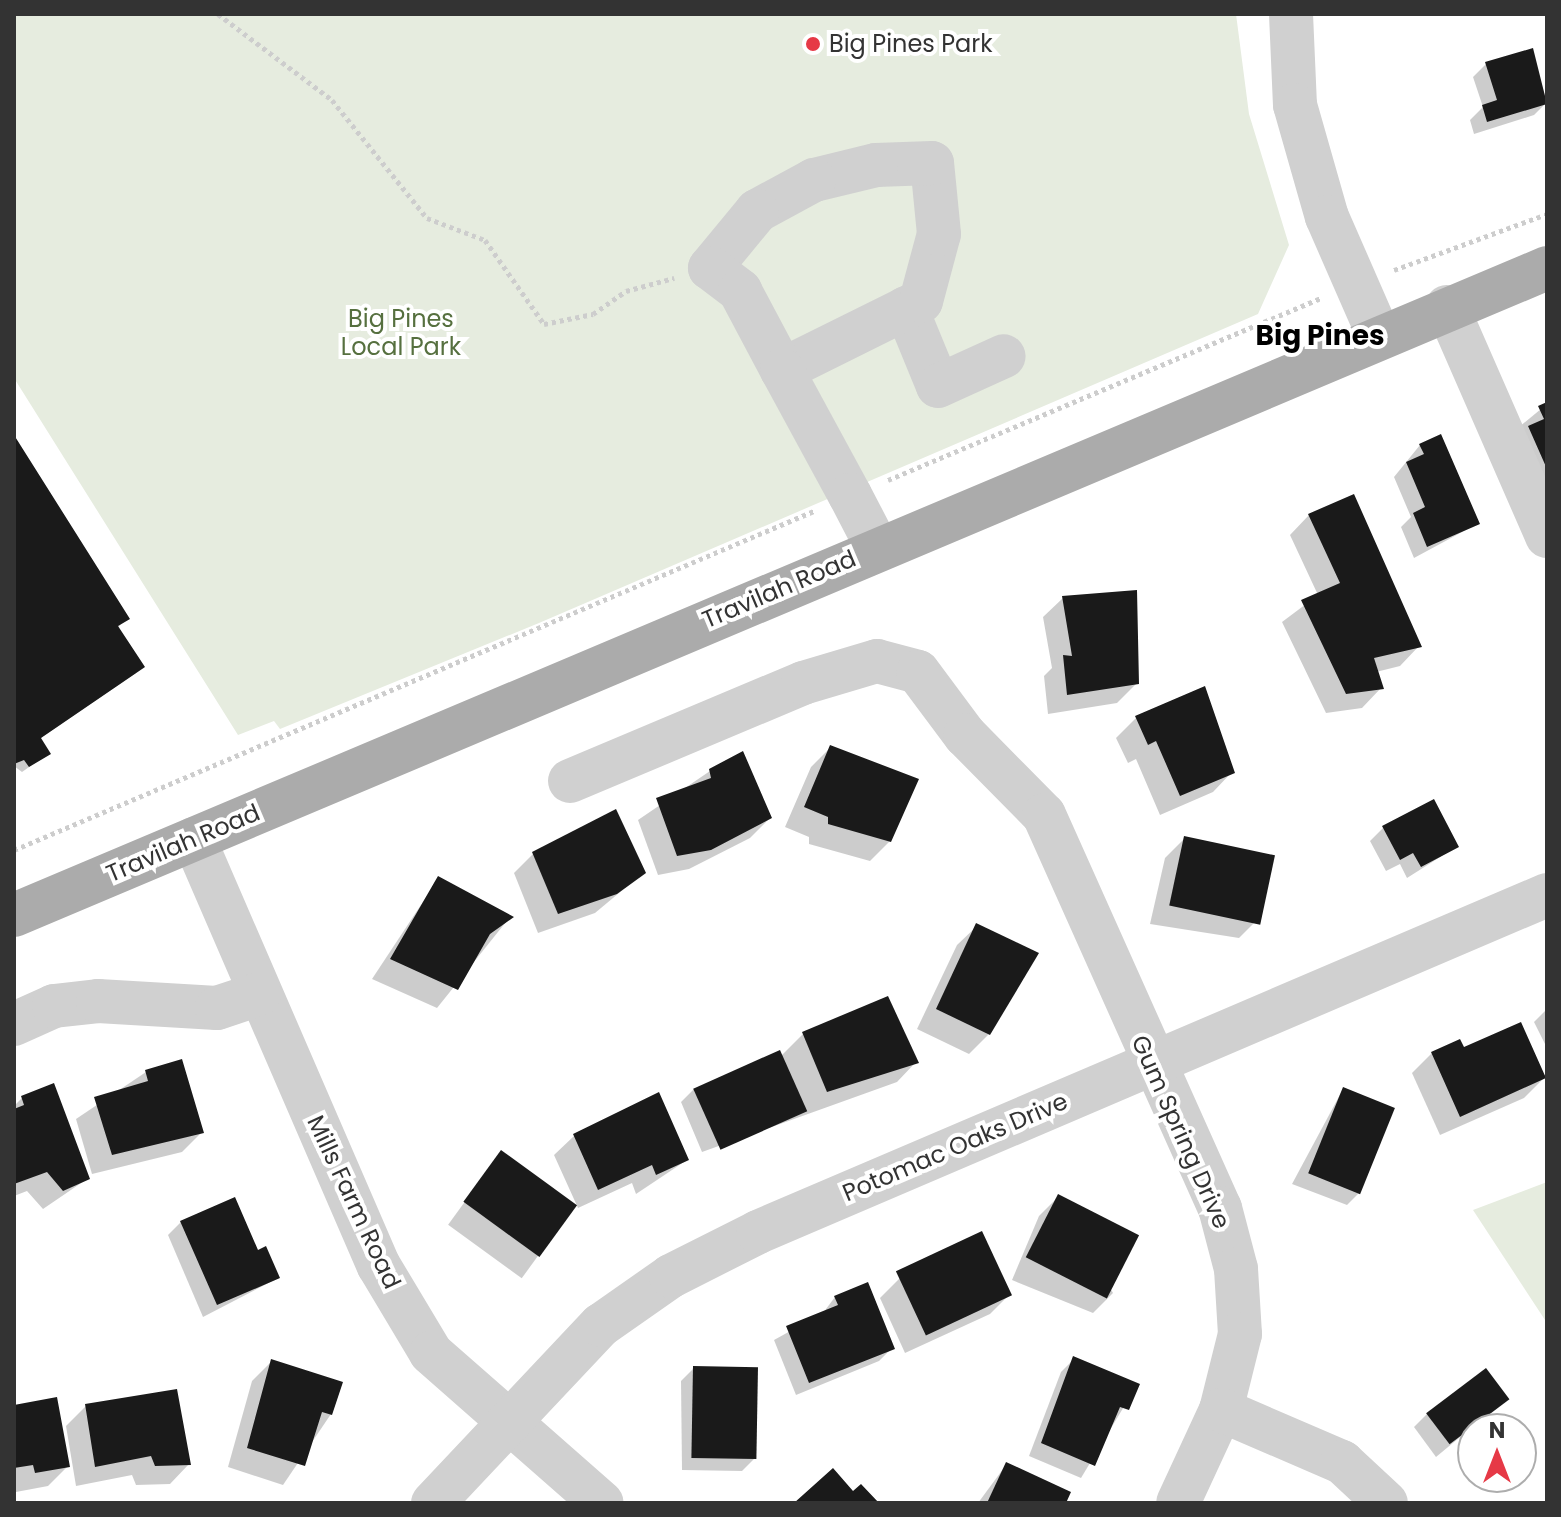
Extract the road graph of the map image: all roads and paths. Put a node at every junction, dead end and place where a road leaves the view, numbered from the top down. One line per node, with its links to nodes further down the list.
1 (218, 14): 6 (path)
2 (1291, 14): 5 (street)
3 (1547, 214): 5 (path)
4 (1547, 268): 7 (main road, Travilah Road)
5 (1356, 284): 9 (street); 12 (path)
6 (626, 291)
7 (1447, 307): 9 (main road, Travilah Road); 13 (street)
8 (906, 308): 10 (street); 11 (street); 11 (street)
9 (1378, 334): 14 (main road, Travilah Road)
10 (1004, 356)
11 (782, 370): 12 (street)
12 (850, 495): 14 (street); 17 (path)
13 (1547, 536)
14 (877, 547): 16 (main road, Travilah Road)
15 (570, 781): 22 (street, Gum Spring Drive)
16 (194, 839): 19 (main road, Travilah Road); 20 (street, Mills Farm Road)
17 (14, 850)
18 (1547, 895): 22 (street, Potomac Oaks Drive)
19 (14, 915)
20 (259, 994): 21 (street); 24 (street, Mills Farm Road)
21 (14, 1024)
22 (1150, 1063): 23 (street, Gum Spring Drive); 24 (street, Potomac Oaks Drive)
23 (1221, 1410): 27 (street, Gum Spring Drive); 28 (street)
24 (510, 1427): 25 (street, Potomac Oaks Drive); 26 (street, Mills Farm Road)
25 (433, 1503)
26 (602, 1503)
27 (1178, 1503)
28 (1386, 1503)

